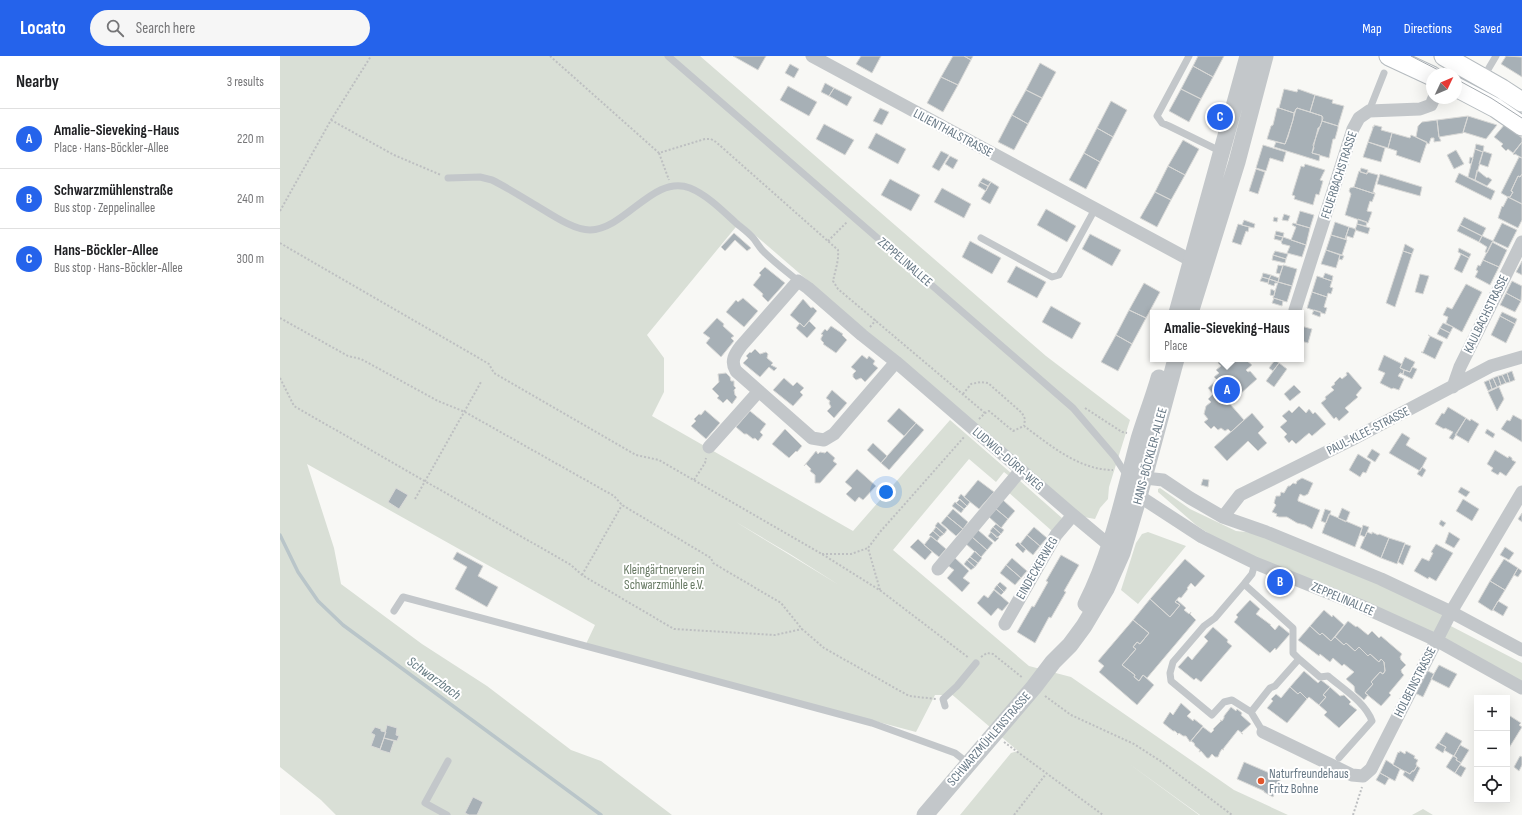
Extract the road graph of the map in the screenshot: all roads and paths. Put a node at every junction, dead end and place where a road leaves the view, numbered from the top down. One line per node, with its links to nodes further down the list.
1 (371, 56): 17 (path)
2 (550, 56): 20 (path)
3 (668, 56): 25 (lane, ZEPPELINALLEE)
4 (812, 56): 23 (street, LILIENTHALSTRASSE)
5 (1189, 56): 19 (lane)
6 (1248, 56): 19 (street)
7 (1265, 56): 30 (street)
8 (1496, 56): 12 (lane)
9 (1387, 64): 11 (main road); 16 (lane)
10 (1449, 64): 12 (main road)
11 (1426, 74)
12 (1483, 78): 14 (main road)
13 (1462, 90): 18 (main road)
14 (1522, 102)
15 (1431, 104): 16 (street)
16 (1369, 111): 34 (street, FEUERBACHSTRASSE)
17 (331, 120): 21 (path); 24 (path)
18 (1522, 126)
19 (1222, 152): 30 (street)
20 (659, 153): 22 (path); 27 (path)
21 (448, 178): 22 (lane)
22 (672, 186): 31 (lane)
23 (1095, 209): 26 (lane); 30 (street, LILIENTHALSTRASSE)
24 (280, 212)
25 (852, 216): 27 (path); 45 (lane, ZEPPELINALLEE)
26 (981, 238)
27 (828, 241): 44 (path)
28 (1522, 242): 42 (street, KAULBACHSTRASSE)
29 (280, 243): 54 (path)
30 (1198, 264): 32 (street); 33 (street)
31 (798, 281): 37 (street, LUDWIG-DÜRR-WEG); 43 (street)
32 (1178, 310)
33 (1190, 310)
34 (1295, 310)
35 (280, 318): 46 (path)
36 (1522, 357): 42 (street, PAUL-KLEE-STRASSE)
37 (896, 362): 43 (street); 49 (street, LUDWIG-DÜRR-WEG)
38 (1163, 362): 50 (street, HANS-BÖCKLER-ALLEE)
39 (1175, 362): 53 (street, HANS-BÖCKLER-ALLEE)
40 (280, 378): 55 (path)
41 (481, 382): 46 (path)
42 (1453, 387): 61 (street, PAUL-KLEE-STRASSE)
43 (759, 391): 51 (street)
44 (962, 394): 47 (path); 48 (path)
45 (1073, 408): 50 (path); 53 (lane, ZEPPELINALLEE)
46 (465, 412): 55 (path); 59 (path)
47 (985, 413): 48 (path); 49 (path)
48 (1024, 426): 53 (path)
49 (972, 427): 52 (street, LUDWIG-DÜRR-WEG); 62 (path)
50 (1140, 438): 53 (street, HANS-BÖCKLER-ALLEE)
51 (710, 447): 54 (path)
52 (1021, 470): 60 (street, LUDWIG-DÜRR-WEG); 66 (street)
53 (1133, 476): 57 (street, HANS-BÖCKLER-ALLEE); 61 (street); 63 (street, HANS-BÖCKLER-ALLEE)
54 (694, 480): 64 (path)
55 (424, 482): 58 (path); 67 (path)
56 (1522, 492): 71 (street, HOLBEINSTRASSE)
57 (1139, 496): 63 (street, HANS-BÖCKLER-ALLEE); 65 (street, ZEPPELINALLEE)
58 (415, 499)
59 (622, 505): 67 (path); 73 (path)
60 (1073, 515): 63 (street, LUDWIG-DÜRR-WEG); 72 (street, EINDECKERWEG)
61 (1223, 516): 71 (street)
62 (868, 548): 64 (path); 69 (path)
63 (1115, 549): 78 (street, SCHWARZMÜHLENSTRASSE)
64 (822, 554): 69 (path)
65 (1255, 563): 68 (lane); 74 (street, ZEPPELINALLEE)
66 (938, 569)
67 (582, 576): 73 (path)
68 (1244, 584): 76 (lane); 81 (lane)
69 (881, 591): 77 (path)
70 (394, 611): 86 (lane)
71 (1451, 612): 74 (street, HOLBEINSTRASSE); 75 (street)
72 (1005, 624)
73 (802, 629): 80 (path)
74 (1436, 640): 79 (street, ZEPPELINALLEE); 88 (street, HOLBEINSTRASSE)
75 (1522, 650)
76 (1299, 659): 81 (lane); 84 (lane)
77 (976, 663): 78 (path); 80 (lane)
78 (1034, 687): 83 (street, SCHWARZMÜHLENSTRASSE); 93 (path)
79 (1522, 688)
80 (944, 703)
81 (1251, 712): 82 (lane)
82 (1263, 732): 88 (street)
83 (994, 734): 86 (street, SCHWARZMÜHLENSTRASSE); 87 (path)
84 (1339, 758)
85 (448, 761): 89 (lane)
86 (969, 763): 90 (street, SCHWARZMÜHLENSTRASSE)
87 (1046, 774): 91 (path); 92 (path)
88 (1363, 776): 94 (path)
89 (447, 815)
90 (925, 815)
91 (1014, 815)
92 (1103, 815)
93 (1232, 815)
94 (1353, 815)

